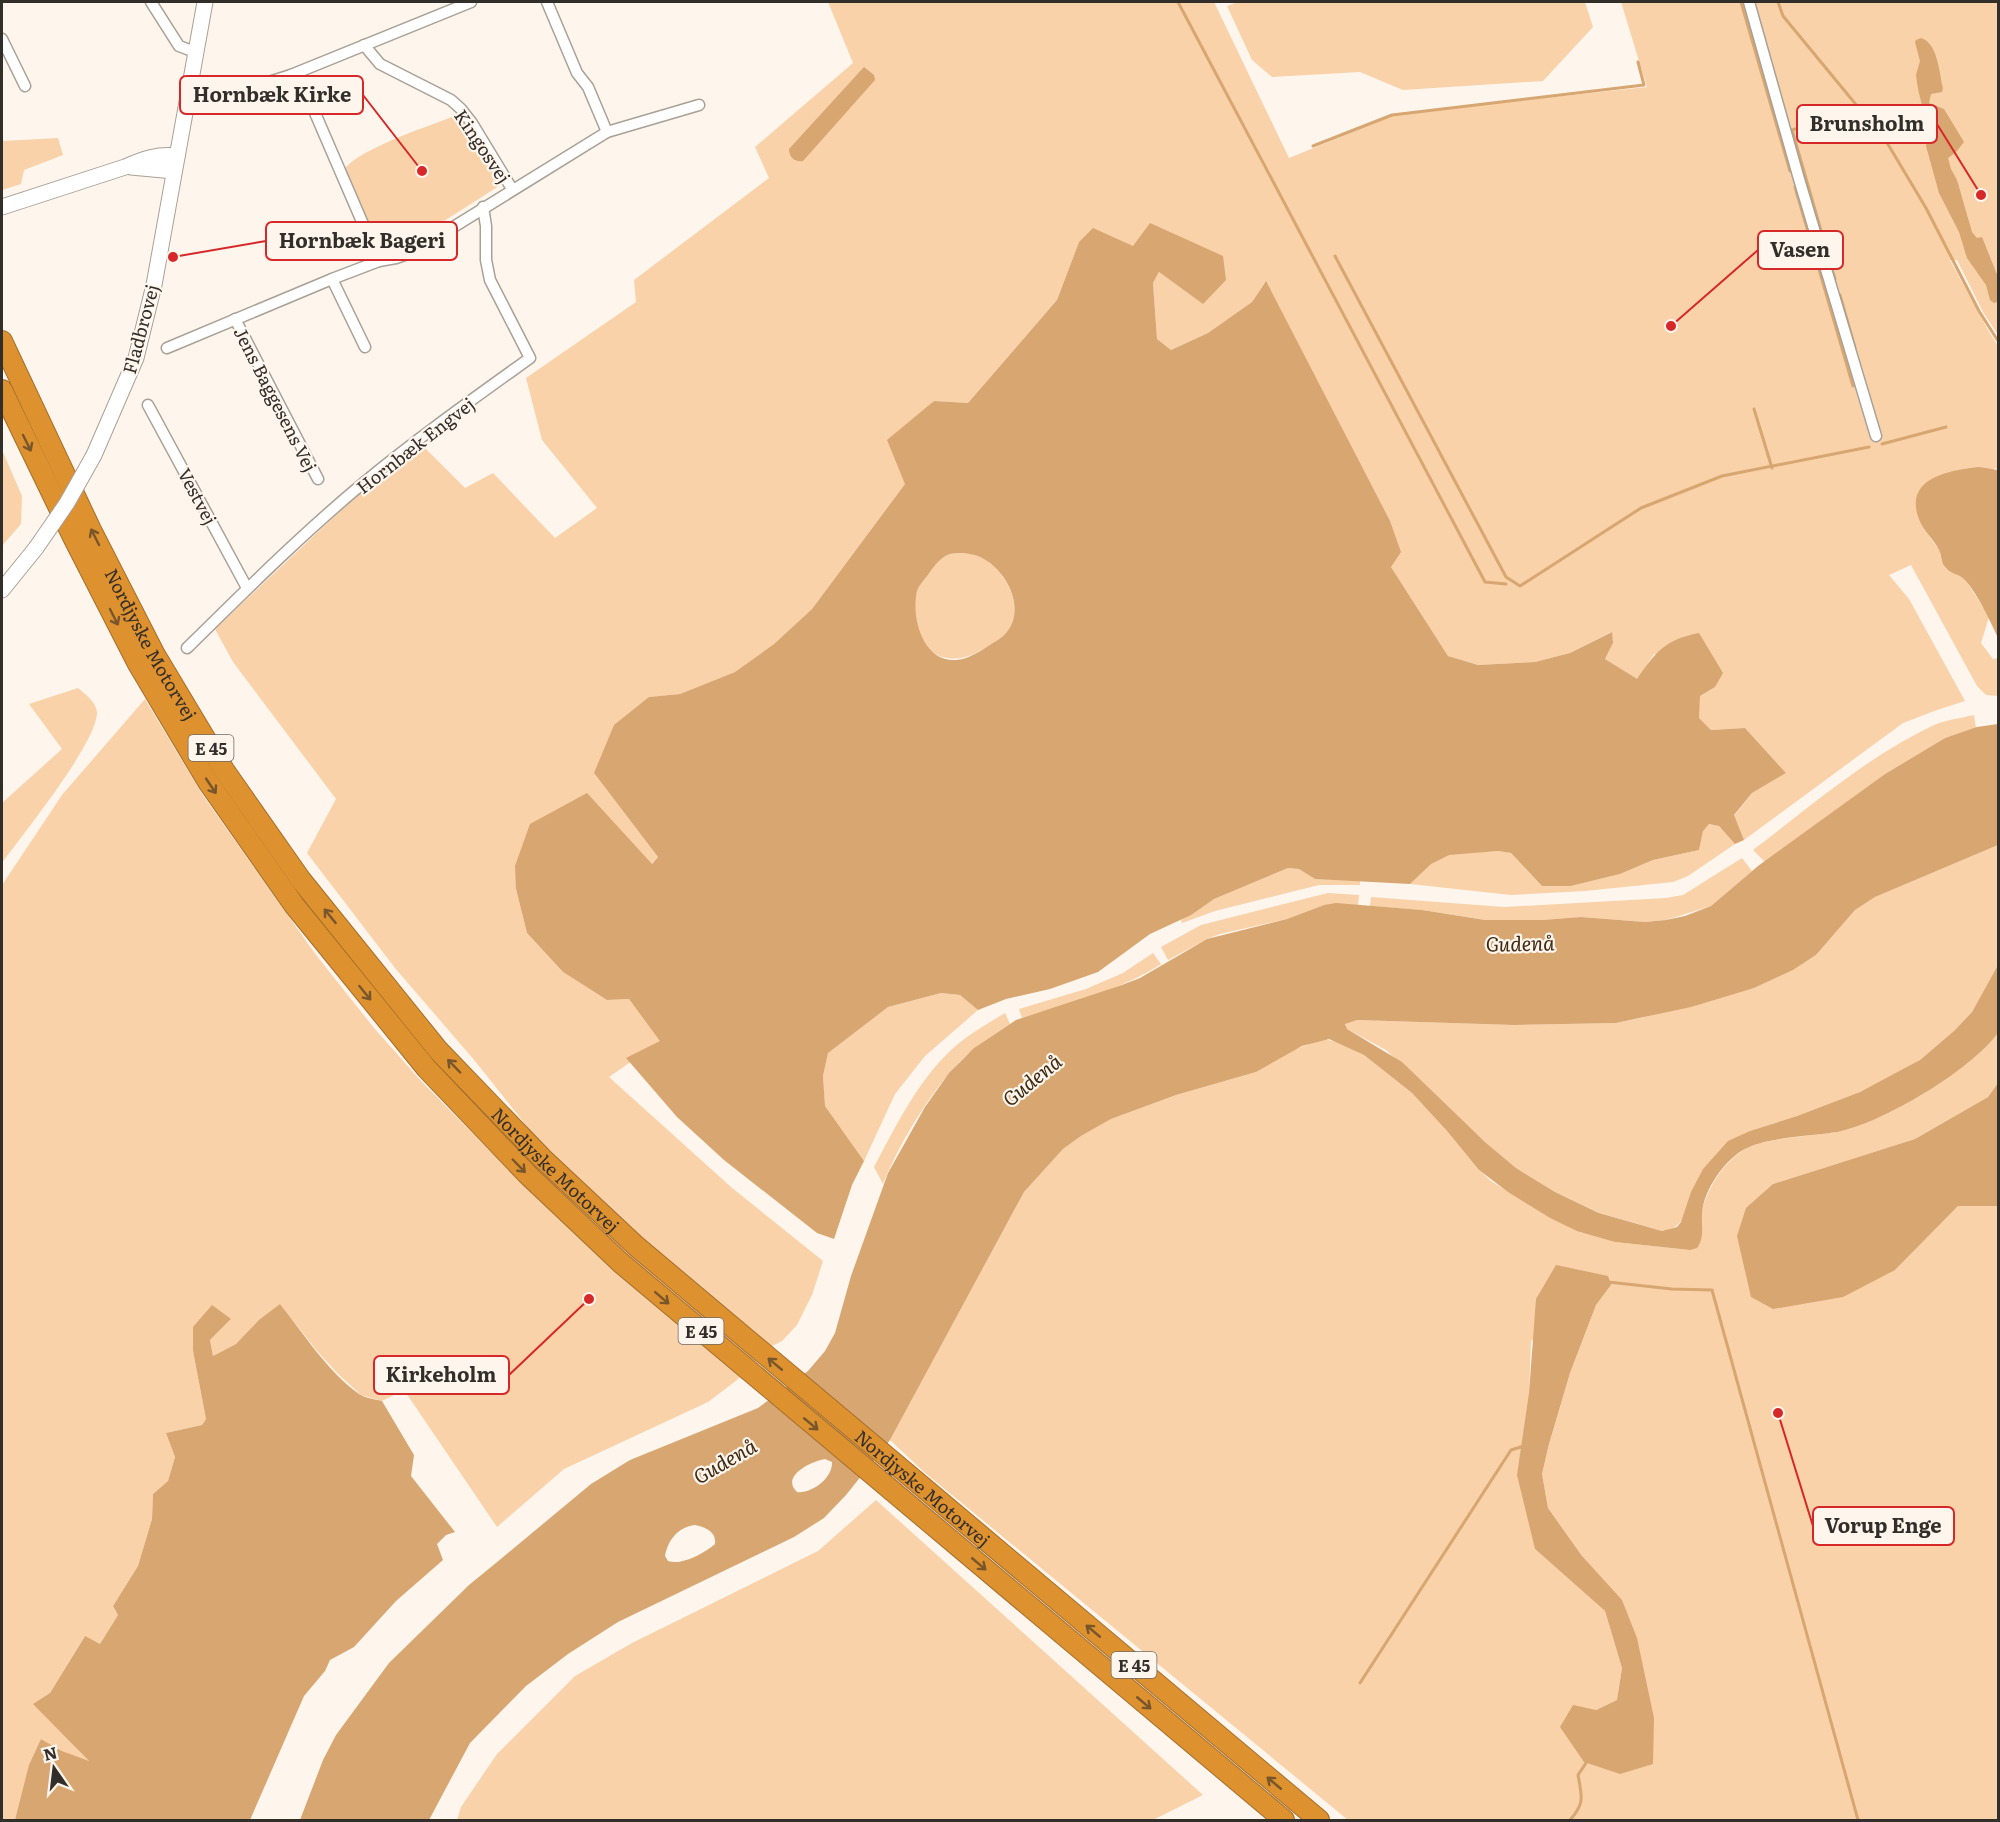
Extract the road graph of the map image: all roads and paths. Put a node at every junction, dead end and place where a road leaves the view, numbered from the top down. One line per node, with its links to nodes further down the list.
1 (151, 2): 8 (street)
2 (205, 2): 8 (main road, Fladbrovej)
3 (471, 2): 7 (street)
4 (547, 2): 13 (street)
5 (1749, 2): 26 (street)
6 (2, 39): 10 (street)
7 (364, 45): 9 (street); 15 (street, Kingosvej)
8 (195, 52): 11 (main road, Fladbrovej)
9 (291, 75): 11 (street); 18 (street)
10 (25, 86)
11 (188, 93): 14 (main road, Fladbrovej)
12 (699, 105): 13 (street)
13 (607, 132): 15 (street)
14 (175, 163): 16 (main road); 29 (main road, Fladbrovej, bridge)
15 (512, 189): 17 (street)
16 (2, 207)
17 (483, 207): 18 (street); 28 (street, Hornbæk Engvej)
18 (379, 261): 19 (street)
19 (332, 279): 20 (street); 22 (street)
20 (235, 319): 23 (street); 27 (street, Jens Baggesens Vej)
21 (2, 341): 32 (highway, Nordjyske Motorvej / E 45, one-way to 21)
22 (365, 347)
23 (167, 348)
24 (2, 390): 31 (highway, Nordjyske Motorvej / E 45, one-way to 31)
25 (148, 405): 28 (street, Vestvej)
26 (1876, 436)
27 (318, 479)
28 (247, 588): 30 (street, Hornbæk Engvej)
29 (2, 590)
30 (188, 648)
31 (1284, 1821)
32 (1319, 1821)

